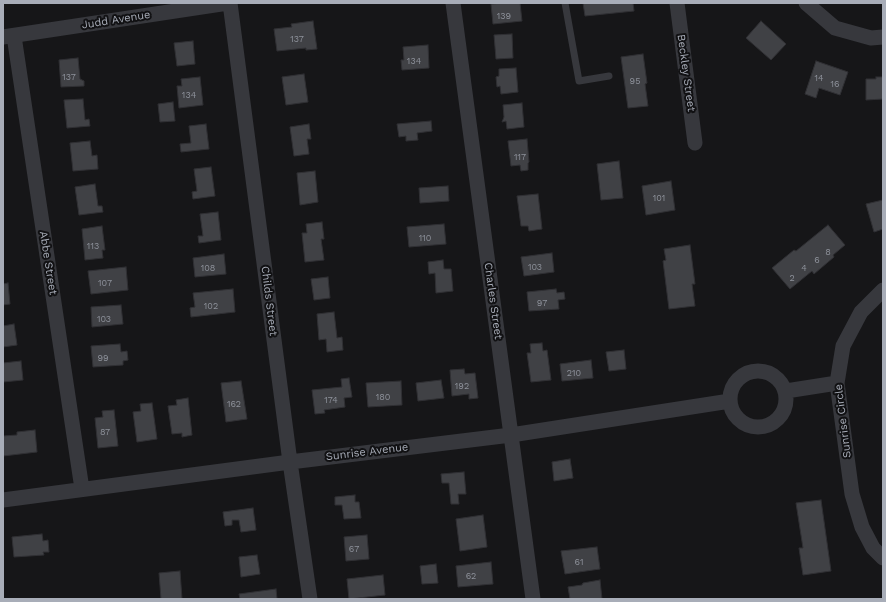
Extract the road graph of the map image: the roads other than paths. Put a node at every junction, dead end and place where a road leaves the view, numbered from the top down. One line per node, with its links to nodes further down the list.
1 (229, 3): 6 (street, Judd Avenue); 15 (street, Childs Street)
2 (453, 3): 14 (street, Charles Street)
3 (565, 3): 8 (lane)
4 (677, 3): 9 (street, Beckley Street)
5 (806, 3): 7 (street)
6 (8, 36): 16 (street, Abbe Street)
7 (883, 37)
8 (609, 76)
9 (695, 143)
10 (883, 290): 11 (street, Sunrise Circle)
11 (838, 383): 12 (street); 18 (street, Sunrise Circle)
12 (786, 391): 13 (street); 13 (street)
13 (730, 401): 14 (street, Sunrise Avenue)
14 (511, 435): 15 (street, Sunrise Avenue); 20 (street, Charles Street)
15 (290, 462): 16 (street, Sunrise Avenue); 19 (street, Childs Street)
16 (82, 489): 17 (street, Sunrise Avenue)
17 (3, 500)
18 (883, 558)
19 (310, 599)
20 (533, 599)

